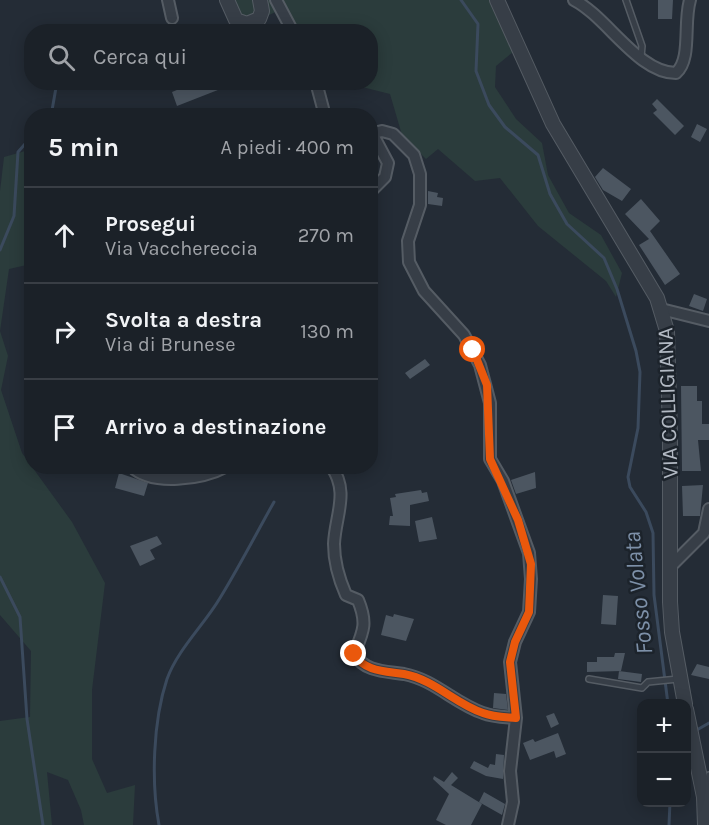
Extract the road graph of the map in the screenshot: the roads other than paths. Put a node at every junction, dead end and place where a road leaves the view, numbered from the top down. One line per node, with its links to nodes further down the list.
1 (168, 0): 9 (street)
2 (227, 0): 3 (street)
3 (260, 0)
4 (276, 0): 10 (street)
5 (497, 0): 17 (street, VIA COLLIGIANA)
6 (574, 0): 11 (street)
7 (626, 0): 11 (lane)
8 (690, 0): 11 (street)
9 (172, 18)
10 (289, 24)
11 (641, 59)
12 (318, 90): 13 (street)
13 (323, 108)
14 (378, 132): 27 (street)
15 (378, 146): 16 (street)
16 (378, 184)
17 (661, 309): 18 (street); 23 (street, VIA COLLIGIANA)
18 (709, 321)
19 (140, 474): 20 (street)
20 (196, 474)
21 (336, 474): 27 (street)
22 (709, 508): 23 (street)
23 (669, 568): 24 (street, VIA COLLIGIANA)
24 (680, 678): 25 (lane); 26 (street, VIA COLLIGIANA)
25 (589, 680)
26 (684, 699)
27 (516, 718): 31 (street)
28 (691, 731): 30 (street)
29 (709, 775): 30 (lane)
30 (704, 797): 32 (street)
31 (508, 825)
32 (705, 825)

